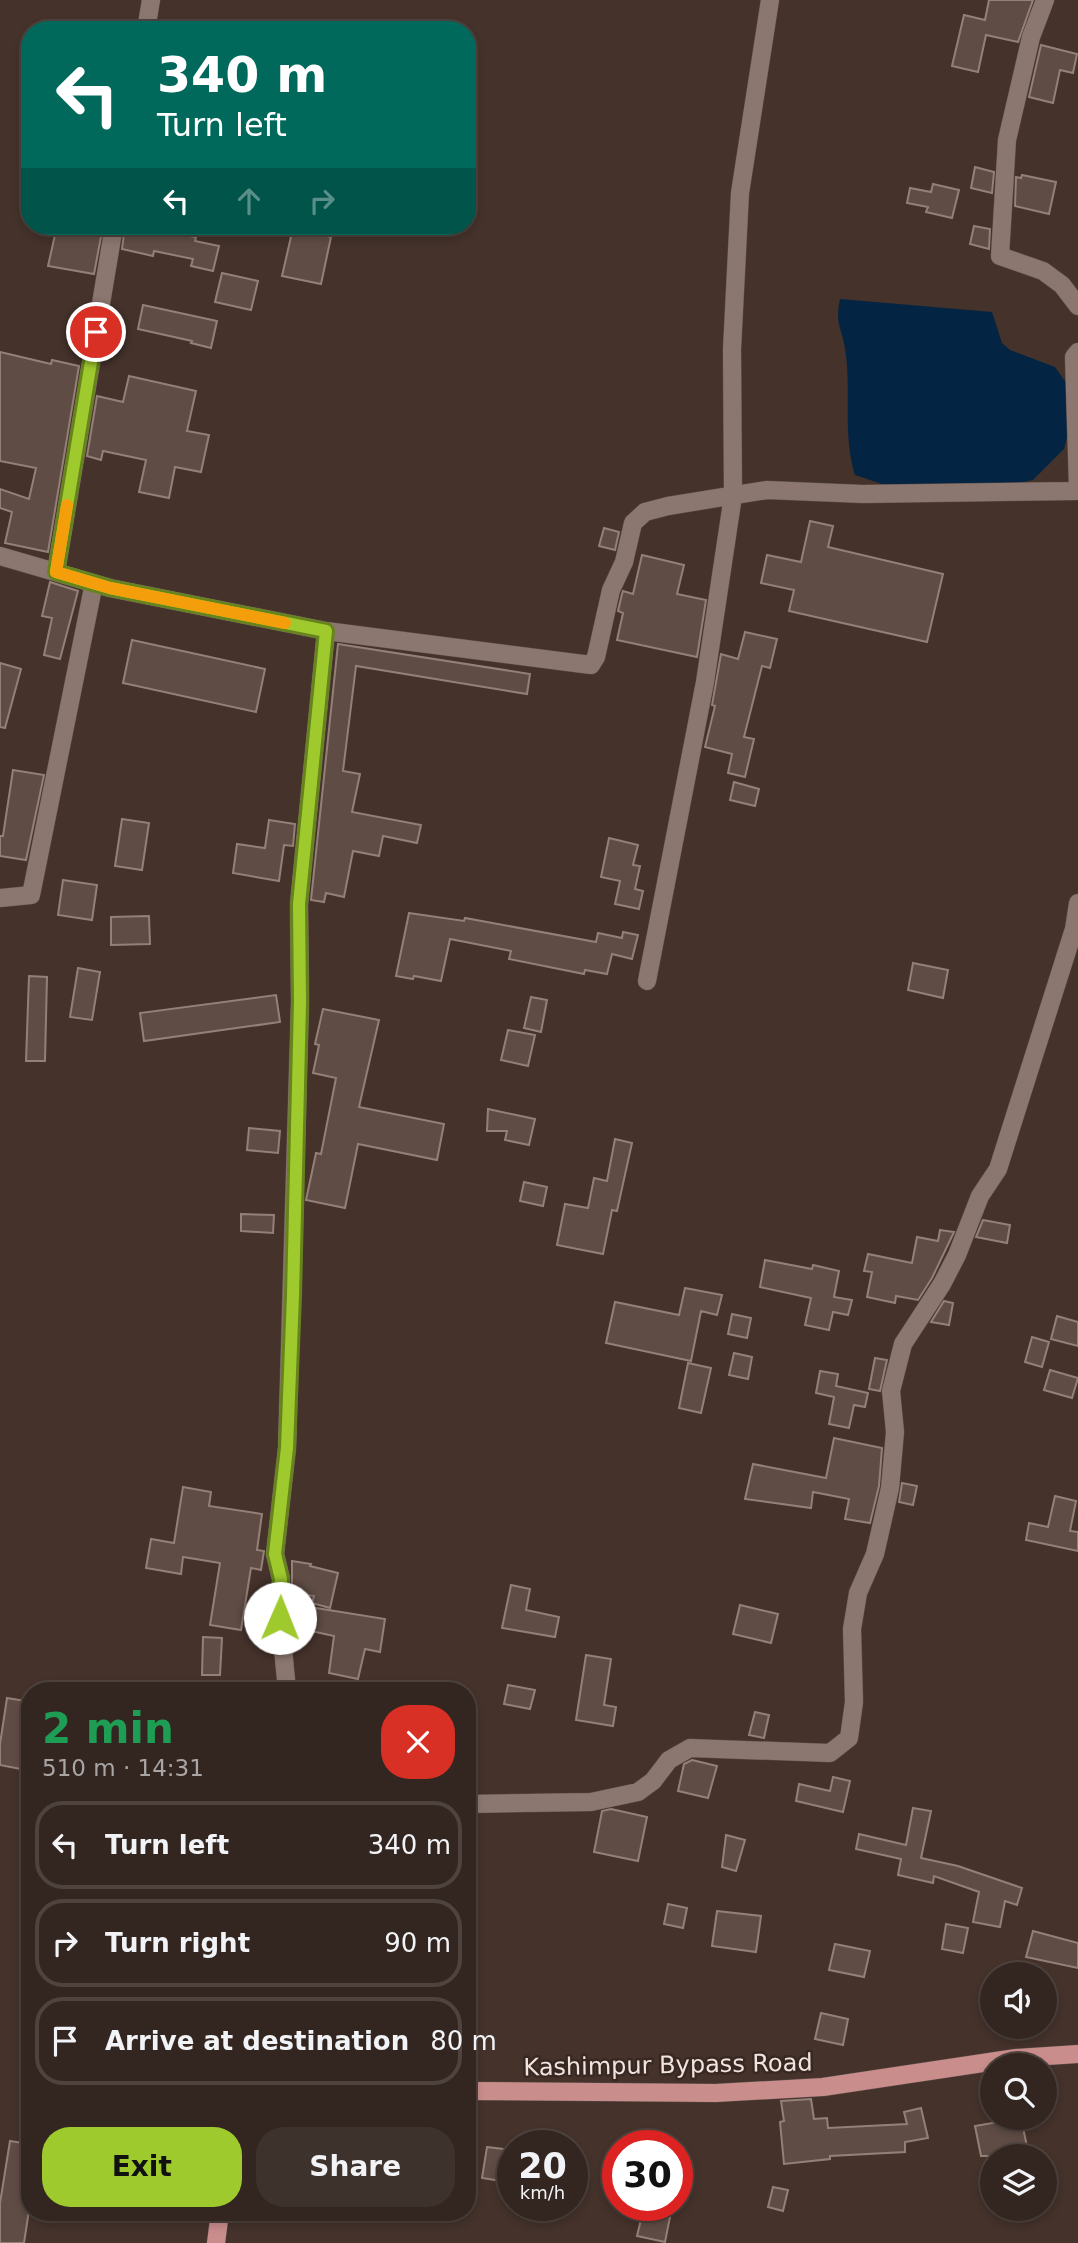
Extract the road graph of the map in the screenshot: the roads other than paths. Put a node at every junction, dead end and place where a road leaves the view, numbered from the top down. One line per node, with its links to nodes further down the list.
1 (151, 0): 4 (street)
2 (770, 0): 8 (street)
3 (1045, 0): 6 (street)
4 (148, 21)
5 (112, 235): 10 (street)
6 (1078, 306)
7 (1078, 352): 8 (street)
8 (733, 496): 12 (street); 15 (street)
9 (0, 556): 10 (street)
10 (56, 572): 11 (street)
11 (94, 583): 12 (street); 13 (street)
12 (326, 631): 16 (street)
13 (0, 898)
14 (1078, 903): 17 (street)
15 (646, 981)
16 (286, 1682)
17 (476, 1804)
18 (1078, 2054): 19 (main road, Kashimpur Bypass Road)
19 (476, 2091)
20 (219, 2221): 21 (main road)
21 (216, 2243)

